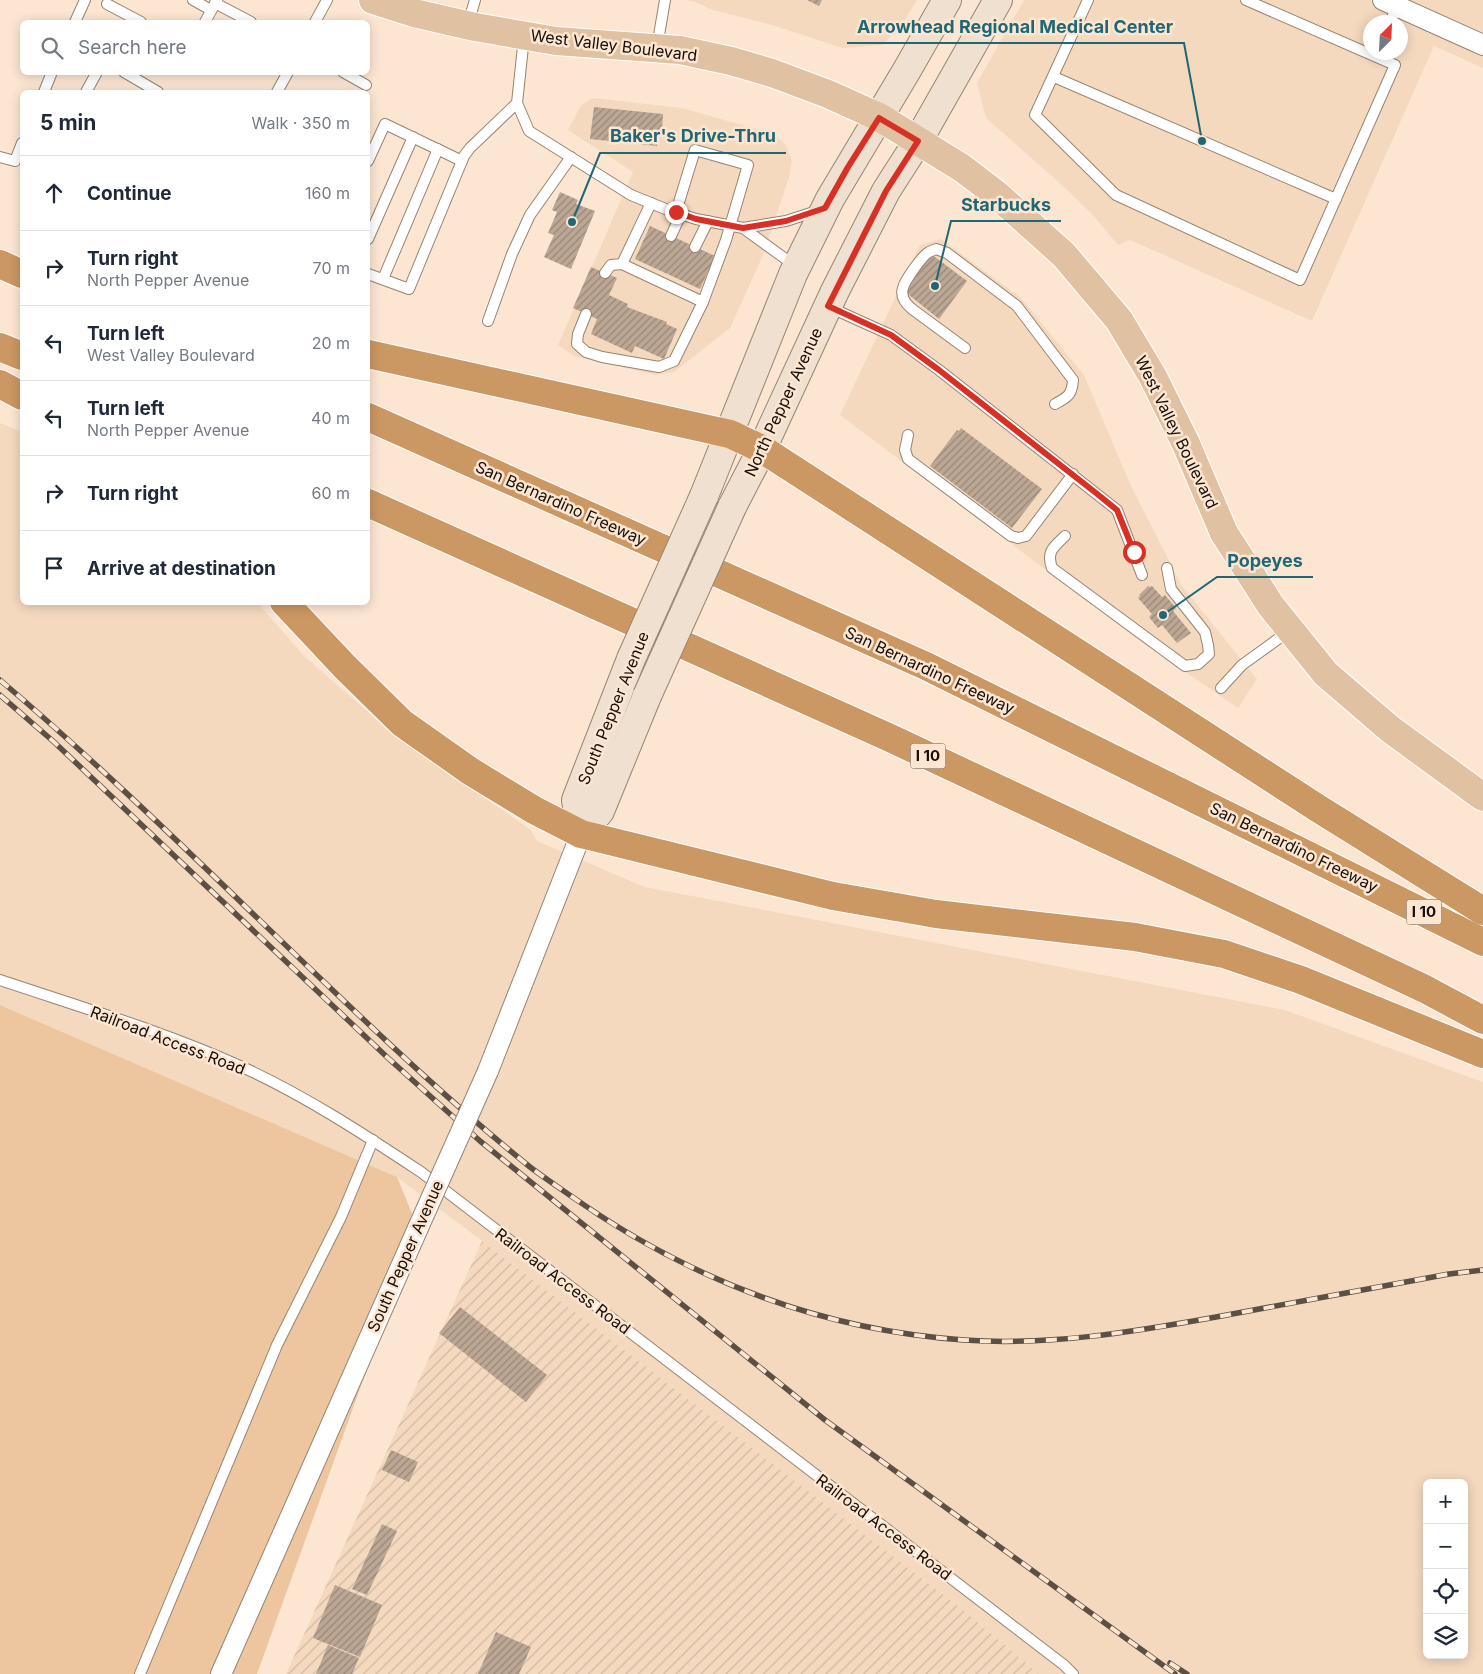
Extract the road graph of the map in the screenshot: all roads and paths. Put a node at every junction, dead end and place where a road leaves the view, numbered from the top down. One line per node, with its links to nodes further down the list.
1 (85, 0): 14 (lane)
2 (193, 0): 11 (lane)
3 (327, 0): 18 (lane)
4 (373, 0): 13 (main road, West Valley Boulevard)
5 (665, 0): 21 (lane)
6 (947, 0): 36 (main road, North Pepper Avenue)
7 (998, 0): 38 (main road, North Pepper Avenue)
8 (1088, 0): 29 (lane)
9 (1246, 0): 22 (lane)
10 (107, 4): 15 (lane)
11 (214, 4): 16 (lane); 17 (lane)
12 (1392, 7): 20 (street)
13 (471, 12): 19 (main road, West Valley Boulevard)
14 (76, 20)
15 (137, 20)
16 (206, 20)
17 (246, 20)
18 (316, 20)
19 (524, 35): 21 (main road, West Valley Boulevard); 35 (lane)
20 (1483, 46)
21 (657, 48): 36 (main road, West Valley Boulevard)
22 (1363, 50)
23 (1386, 60): 45 (lane)
24 (51, 75): 31 (lane)
25 (95, 75): 32 (lane)
26 (129, 75): 33 (lane)
27 (286, 75): 34 (lane)
28 (348, 75): 30 (lane)
29 (1054, 76): 45 (lane); 45 (lane)
30 (366, 85)
31 (45, 90)
32 (87, 90)
33 (155, 90)
34 (279, 90)
35 (517, 103): 43 (lane); 44 (lane)
36 (879, 118): 38 (main road, West Valley Boulevard); 47 (main road, North Pepper Avenue)
37 (413, 137): 40 (lane); 42 (lane); 52 (lane)
38 (918, 141): 67 (main road, North Pepper Avenue); 89 (main road, West Valley Boulevard)
39 (20, 149): 41 (lane)
40 (438, 150): 44 (lane); 63 (lane)
41 (0, 156)
42 (370, 157)
43 (571, 157): 46 (lane); 69 (lane)
44 (462, 161): 63 (lane)
45 (1336, 199)
46 (651, 203): 48 (lane); 58 (lane)
47 (825, 208): 51 (lane); 61 (main road, North Pepper Avenue)
48 (678, 213): 49 (lane); 50 (lane); 53 (lane)
49 (708, 221): 50 (lane); 55 (lane)
50 (730, 226): 51 (lane); 66 (lane)
51 (743, 228): 61 (lane)
52 (370, 234)
53 (670, 236)
54 (0, 246): 56 (highway)
55 (695, 247)
56 (20, 251)
57 (0, 264): 59 (highway)
58 (622, 264): 60 (lane); 65 (lane)
59 (20, 273)
60 (605, 273)
61 (793, 274): 78 (main road, North Pepper Avenue)
62 (370, 275): 63 (lane)
63 (382, 279)
64 (680, 280): 65 (lane)
65 (676, 289): 66 (lane)
66 (703, 302): 68 (lane)
67 (828, 306): 80 (main road, North Pepper Avenue); 81 (lane)
68 (586, 314)
69 (488, 321)
70 (0, 347): 73 (highway)
71 (965, 348): 76 (lane)
72 (370, 354): 78 (highway)
73 (20, 355)
74 (0, 384): 75 (highway)
75 (20, 395)
76 (1055, 404)
77 (370, 418): 94 (highway, San Bernardino Freeway / I 10)
78 (730, 434): 80 (highway); 86 (main road, North Pepper Avenue, bridge)
79 (908, 435): 81 (lane)
80 (762, 449): 87 (main road, North Pepper Avenue, bridge); 93 (highway)
81 (1073, 474): 85 (lane)
82 (370, 504): 96 (highway, I 10)
83 (1065, 536): 84 (lane)
84 (1167, 568)
85 (1142, 575)
86 (664, 586): 92 (main road, South Pepper Avenue, bridge)
87 (690, 597): 92 (main road, South Pepper Avenue, bridge)
88 (287, 605): 92 (highway)
89 (1290, 630): 90 (lane); 91 (main road, West Valley Boulevard)
90 (1221, 688)
91 (1483, 797)
92 (581, 834): 97 (highway); 100 (street, South Pepper Avenue, bridge)
93 (1483, 911)
94 (1483, 942)
95 (0, 980): 98 (lane, Railroad Access Road)
96 (1483, 1020)
97 (1483, 1054)
98 (373, 1140): 99 (lane); 101 (lane, Railroad Access Road)
99 (140, 1674)
100 (220, 1674)
101 (1073, 1674)

